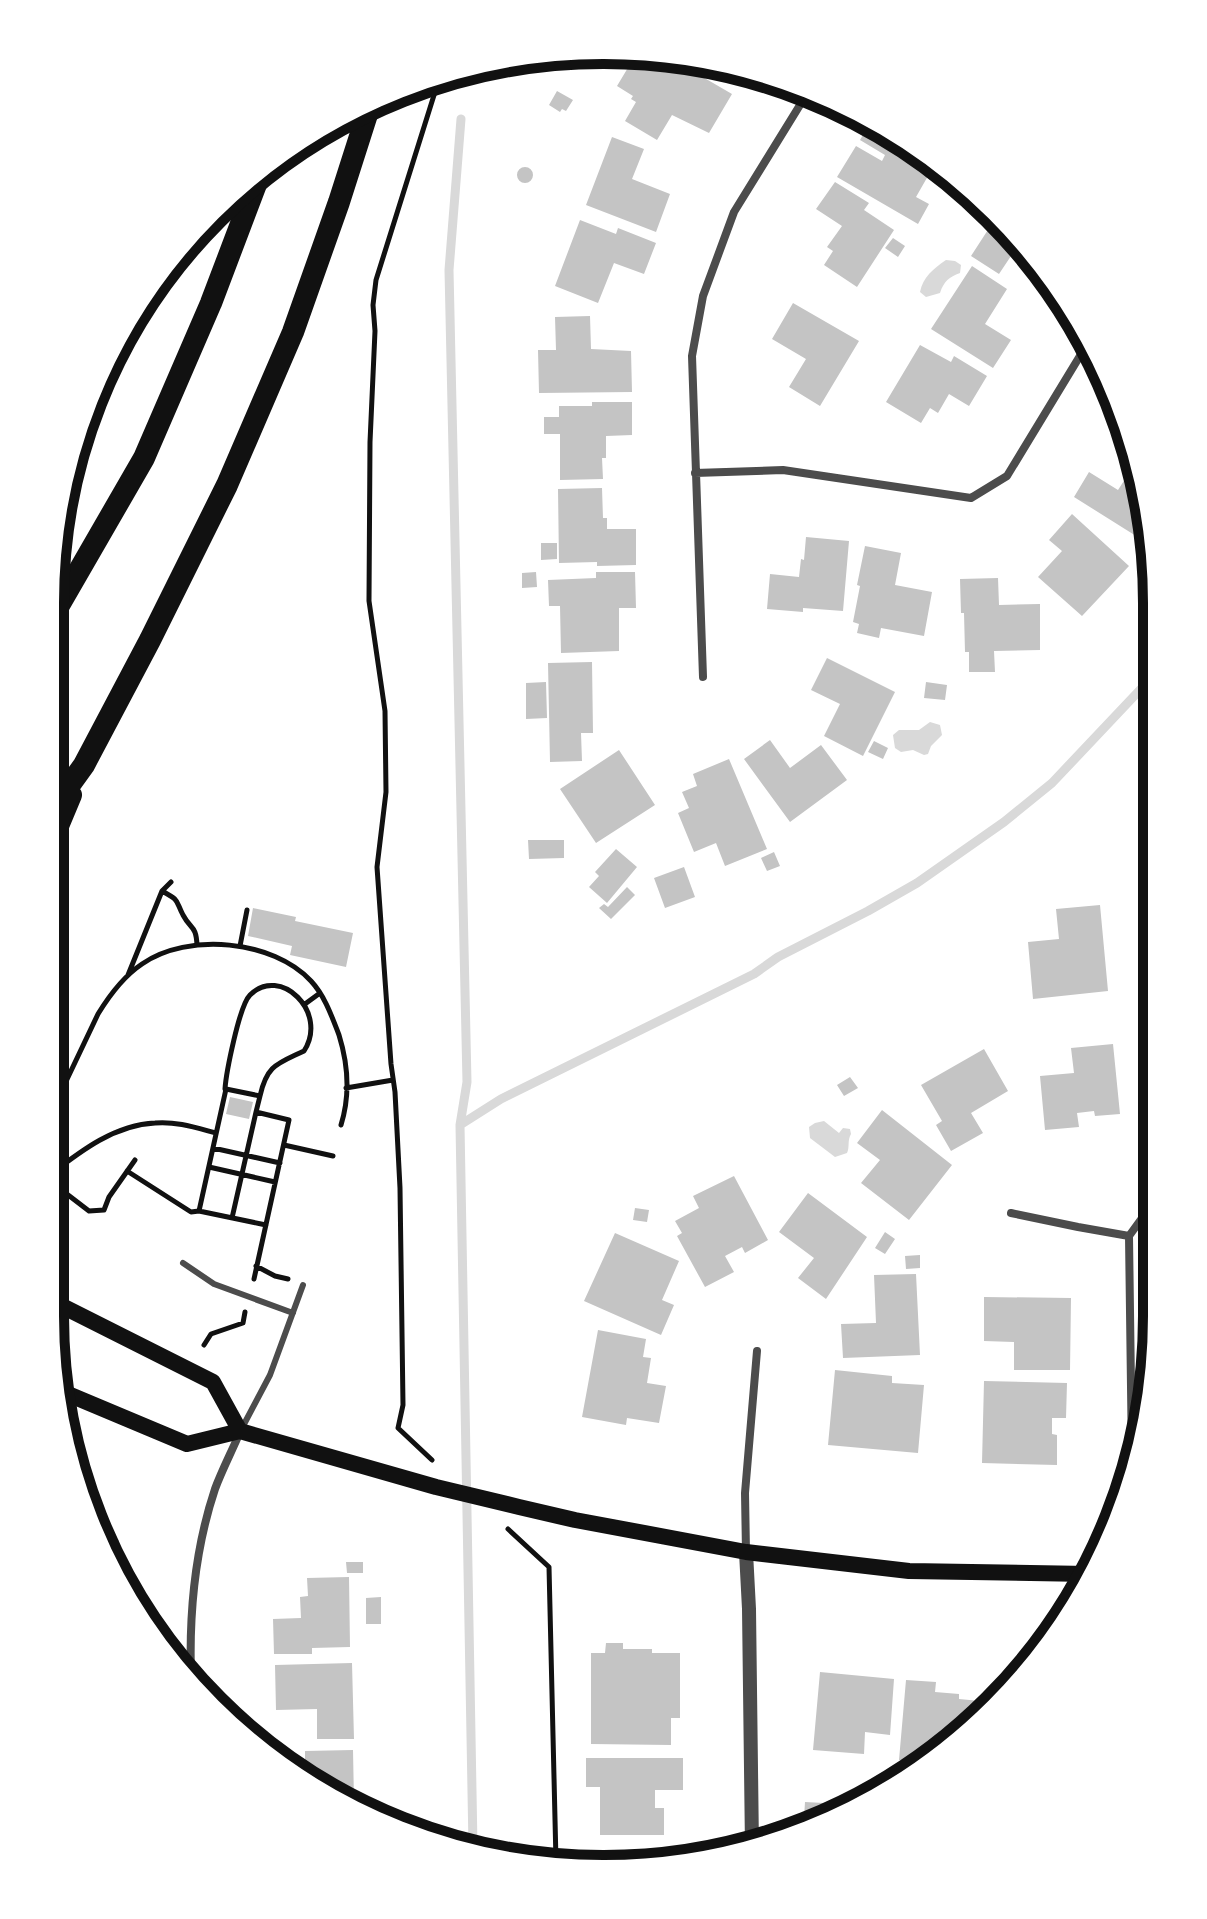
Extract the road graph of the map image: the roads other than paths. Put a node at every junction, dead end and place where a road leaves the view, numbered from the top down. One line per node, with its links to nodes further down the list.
1 (802, 102): 5 (street)
2 (365, 120): 8 (highway)
3 (252, 195): 6 (highway)
4 (1081, 354): 5 (street)
5 (695, 473): 7 (street)
6 (64, 596)
7 (703, 677)
8 (84, 765): 9 (highway); 10 (highway)
9 (64, 793)
10 (64, 812)
11 (1011, 1213): 13 (street)
12 (1143, 1217): 13 (street)
13 (1129, 1236): 20 (street)
14 (183, 1263): 17 (lane)
15 (303, 1285): 17 (lane)
16 (64, 1307): 21 (main road)
17 (293, 1313): 21 (lane)
18 (757, 1351): 22 (street)
19 (70, 1395): 21 (main road)
20 (1132, 1427)
21 (240, 1431): 22 (main road); 24 (street)
22 (746, 1552): 23 (main road); 25 (street)
23 (1077, 1574)
24 (191, 1663)
25 (752, 1834)

